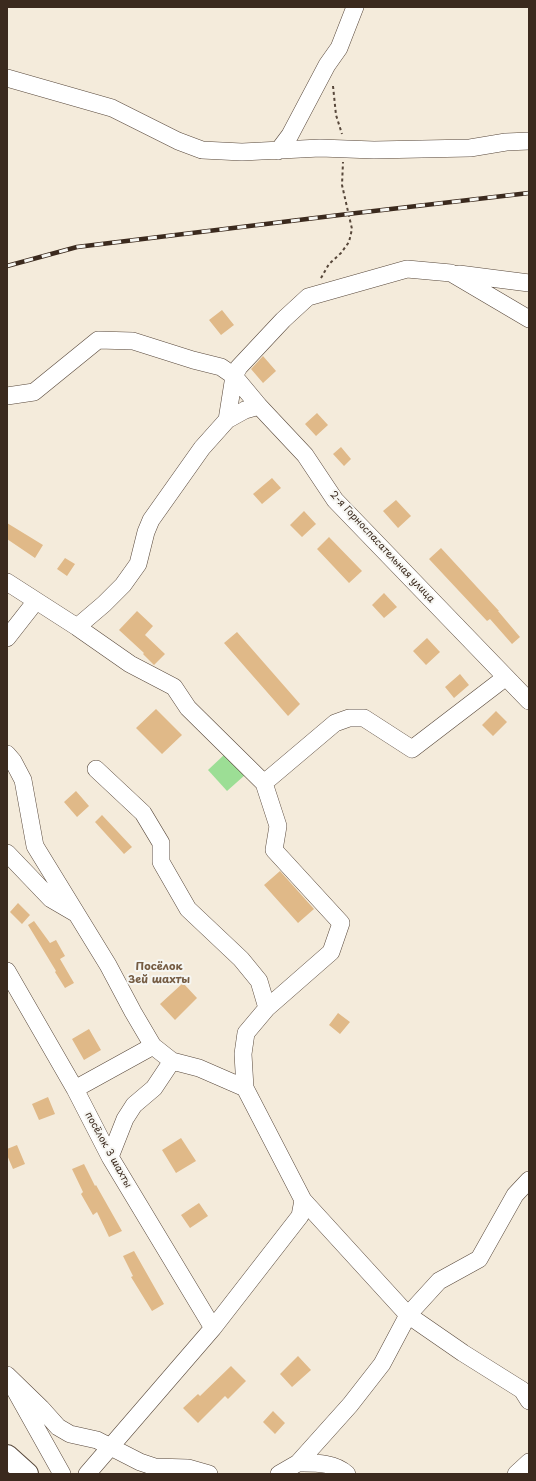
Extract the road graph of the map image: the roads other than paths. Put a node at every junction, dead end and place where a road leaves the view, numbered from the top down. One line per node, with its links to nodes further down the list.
1 (355, 7): 4 (street)
2 (7, 78): 4 (street)
3 (529, 141): 4 (street)
4 (278, 151)
5 (450, 273): 6 (street); 7 (street); 8 (street)
6 (529, 283)
7 (529, 319)
8 (234, 376): 9 (street, 2-я Горноспасательная улица); 10 (street, 2-я Горноспасательная улица); 11 (street)
9 (7, 396)
10 (259, 406): 11 (street); 16 (street, 2-я Горноспасательная улица)
11 (227, 420): 14 (street)
12 (7, 582): 13 (street)
13 (36, 601): 14 (street); 15 (street)
14 (77, 626): 20 (street)
15 (7, 638)
16 (506, 677): 17 (street, 2-я Горноспасательная улица); 20 (street)
17 (529, 700)
18 (7, 754): 22 (street)
19 (96, 769): 24 (street)
20 (264, 783): 24 (street)
21 (7, 853): 22 (street)
22 (78, 915): 25 (street)
23 (7, 971): 28 (street, посёлок 3 шахты)
24 (267, 1008): 27 (street)
25 (153, 1046): 26 (street); 28 (street)
26 (172, 1061): 27 (street); 29 (street)
27 (245, 1088): 31 (street)
28 (75, 1089): 29 (street, посёлок 3 шахты)
29 (110, 1157): 33 (street, посёлок 3 шахты)
30 (529, 1180): 32 (street)
31 (303, 1200): 32 (street); 33 (street)
32 (408, 1315): 35 (street); 39 (street)
33 (213, 1328): 36 (street)
34 (7, 1375): 36 (street); 41 (street)
35 (529, 1401)
36 (110, 1447): 42 (street); 43 (street)
37 (7, 1456): 40 (main road)
38 (529, 1462): 46 (street)
39 (298, 1463): 44 (street); 45 (street)
40 (27, 1474)
41 (62, 1474)
42 (87, 1474)
43 (209, 1474)
44 (279, 1474)
45 (347, 1474)
46 (516, 1474)

